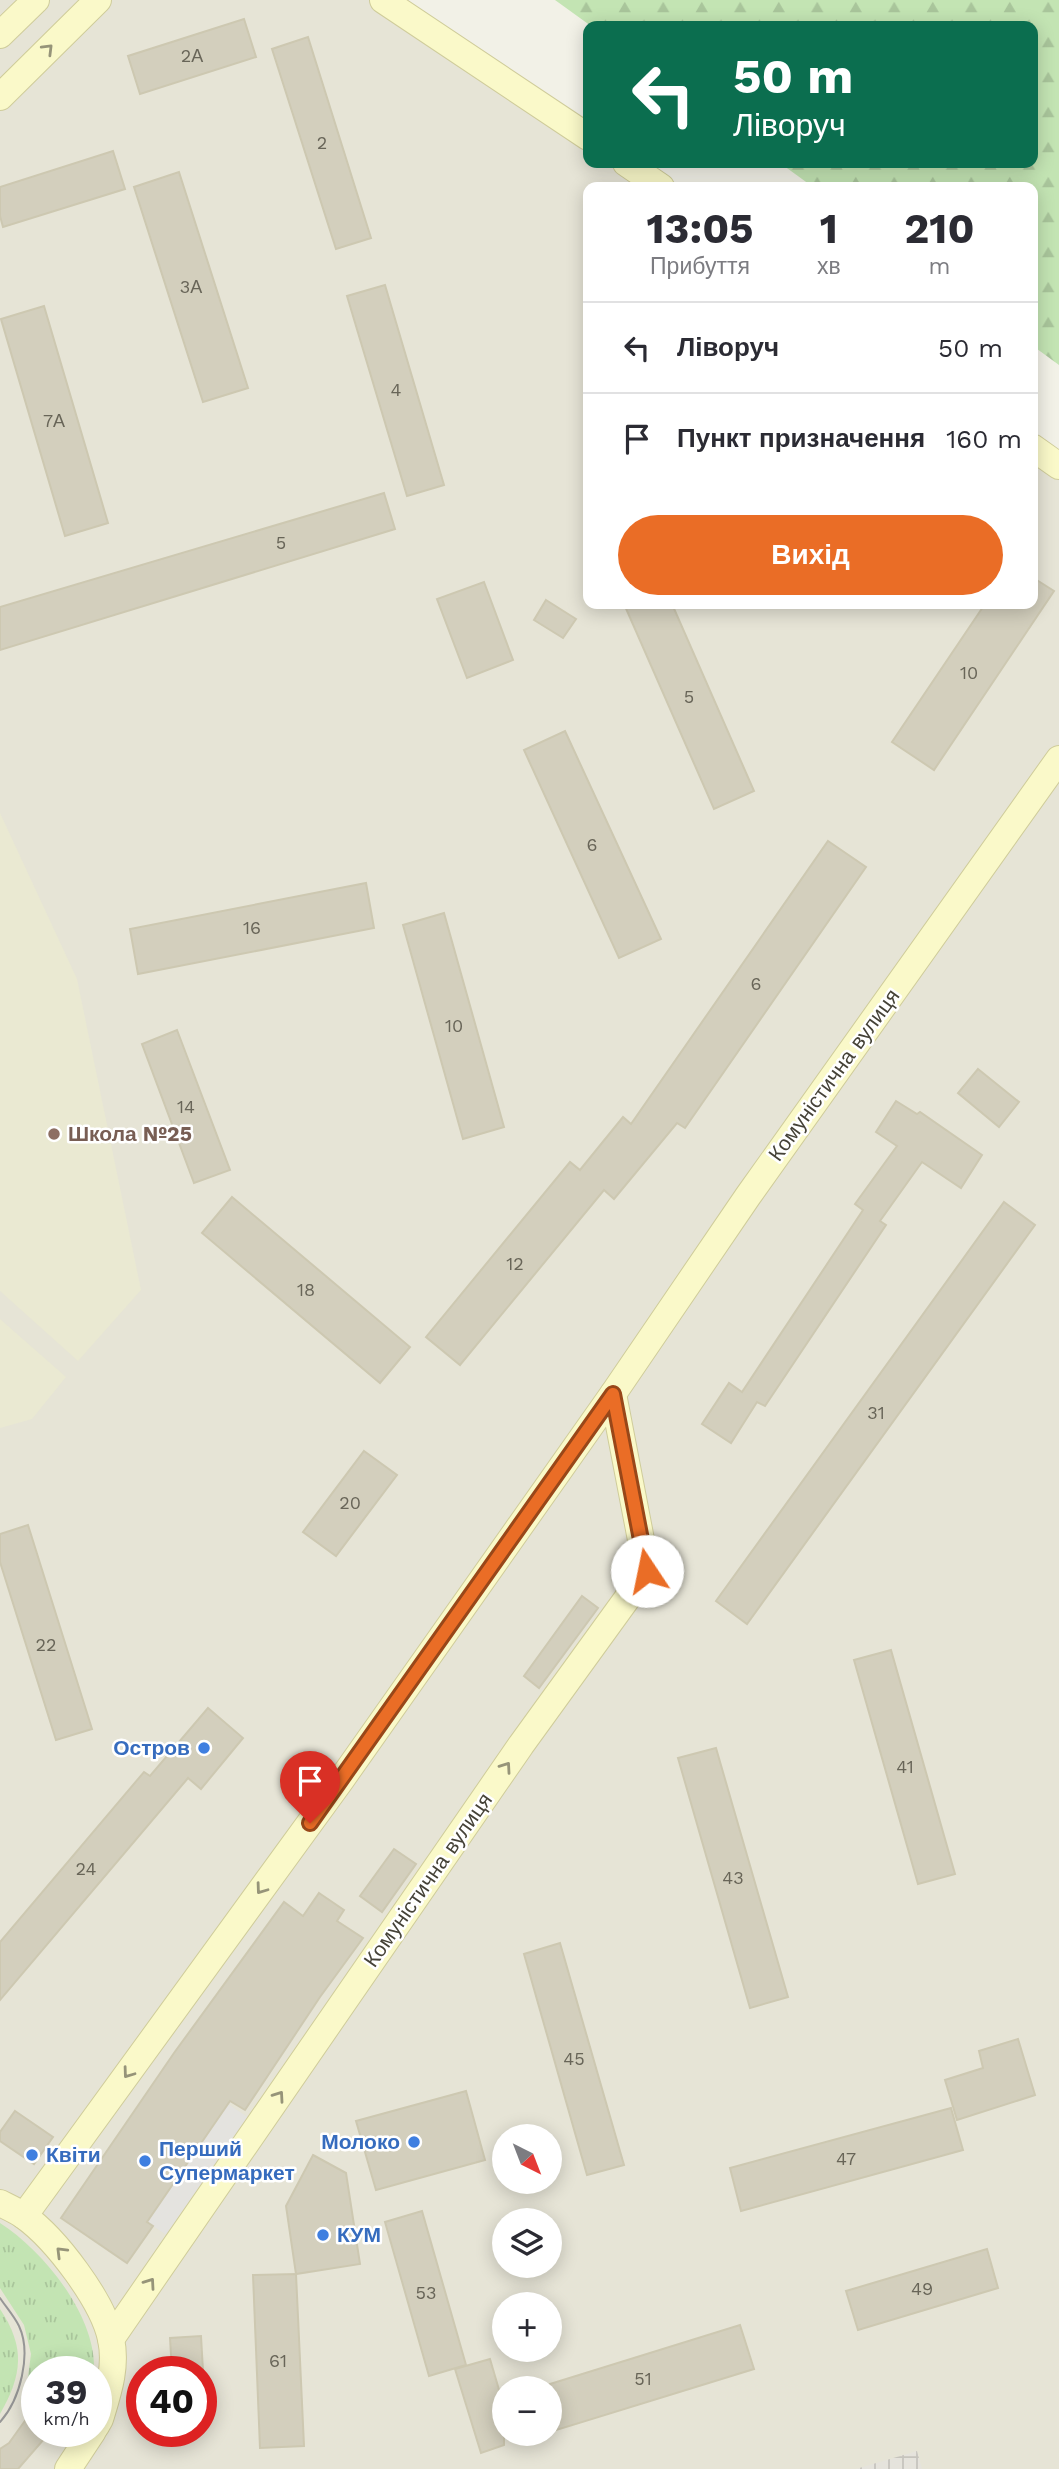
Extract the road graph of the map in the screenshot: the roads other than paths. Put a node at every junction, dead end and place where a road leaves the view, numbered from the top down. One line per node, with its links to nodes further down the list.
1 (36, 0): 4 (street)
2 (98, 0): 5 (street, one-way to 2)
3 (383, 0): 6 (street)
4 (0, 35)
5 (0, 97)
6 (583, 133)
7 (633, 168): 8 (street)
8 (654, 182)
9 (1038, 451): 10 (street)
10 (1059, 466)
11 (1059, 759): 12 (street, Комуністична вулиця)
12 (613, 1394): 14 (street, Комуністична вулиця, one-way to 14); 15 (street, Комуністична вулиця, one-way to 12)
13 (0, 2203): 14 (street)
14 (24, 2216): 15 (street, one-way to 14)
15 (111, 2339): 16 (street)
16 (112, 2356)
17 (112, 2358): 18 (street)
18 (112, 2379)
19 (82, 2447): 20 (street)
20 (68, 2469)

